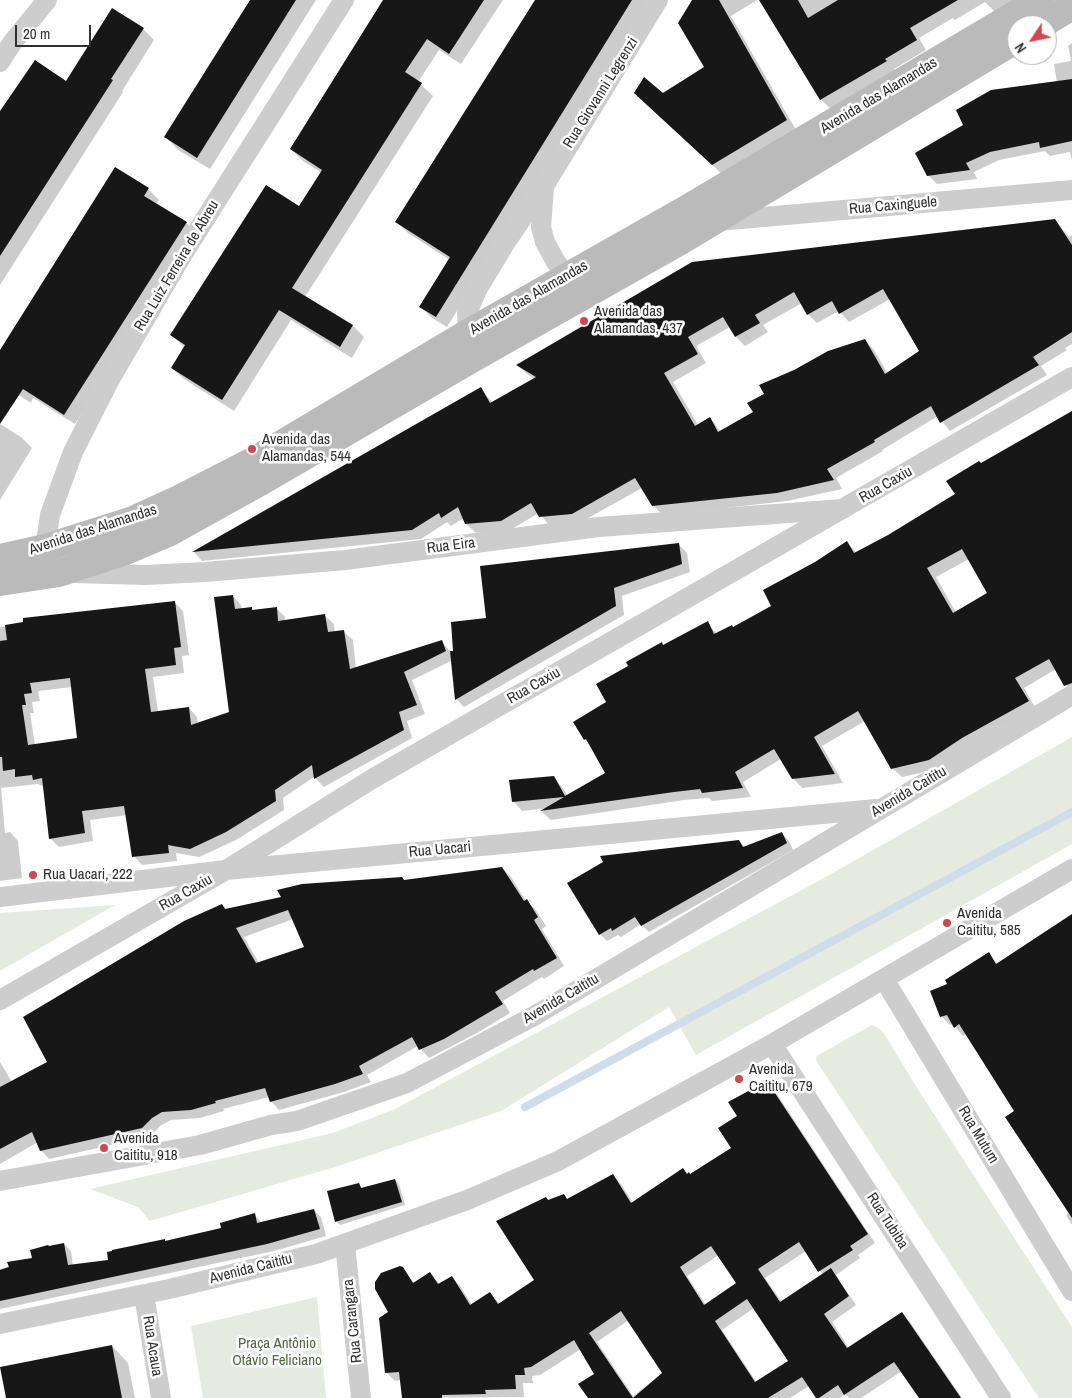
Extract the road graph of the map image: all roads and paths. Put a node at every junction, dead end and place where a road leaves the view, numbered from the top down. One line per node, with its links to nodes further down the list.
1 (47, 0): 8 (street)
2 (344, 0): 17 (street, Rua Luiz Ferreira de Abreu)
3 (658, 0): 9 (street, Rua Giovanni Legrenzi)
4 (1040, 0): 11 (street, Avenida das Alamandas)
5 (1072, 6): 6 (street)
6 (1057, 15)
7 (1007, 45): 12 (street, Avenida das Alamandas)
8 (0, 62)
9 (544, 186): 13 (street, Rua Giovanni Legrenzi); 14 (street, Rua Giovanni Legrenzi)
10 (1072, 190): 12 (street, Rua Caxinguele)
11 (685, 210): 12 (street); 13 (street, Avenida das Alamandas)
12 (714, 221): 13 (street, Avenida das Alamandas)
13 (574, 287): 14 (street, Avenida das Alamandas)
14 (473, 344): 17 (street, Avenida das Alamandas); 19 (street, Avenida das Alamandas)
15 (1072, 377): 16 (street, Rua Caxiu)
16 (843, 509): 19 (street, Rua Eira); 24 (street, Rua Caxiu)
17 (45, 548): 18 (street, Avenida das Alamandas); 19 (street)
18 (0, 558)
19 (59, 573): 20 (street, Avenida das Alamandas)
20 (0, 582)
21 (1072, 695): 22 (street, Avenida Caititu)
22 (881, 809): 24 (street, Rua Uacari); 29 (street, Avenida Caititu)
23 (1072, 869): 26 (street, Avenida Caititu)
24 (226, 870): 25 (street, Rua Uacari); 27 (street, Rua Caxiu)
25 (0, 897)
26 (884, 979): 28 (street, Avenida Caititu); 31 (street, Rua Mutum)
27 (0, 1000)
28 (772, 1044): 30 (street, Avenida Caititu); 36 (street, Rua Tubiba)
29 (0, 1181)
30 (345, 1244): 32 (street, Avenida Caititu); 35 (street, Rua Carangara)
31 (1072, 1291)
32 (144, 1295): 33 (street, Avenida Caititu); 34 (street, Rua Acaua)
33 (0, 1324)
34 (161, 1398)
35 (361, 1398)
36 (1001, 1398)

